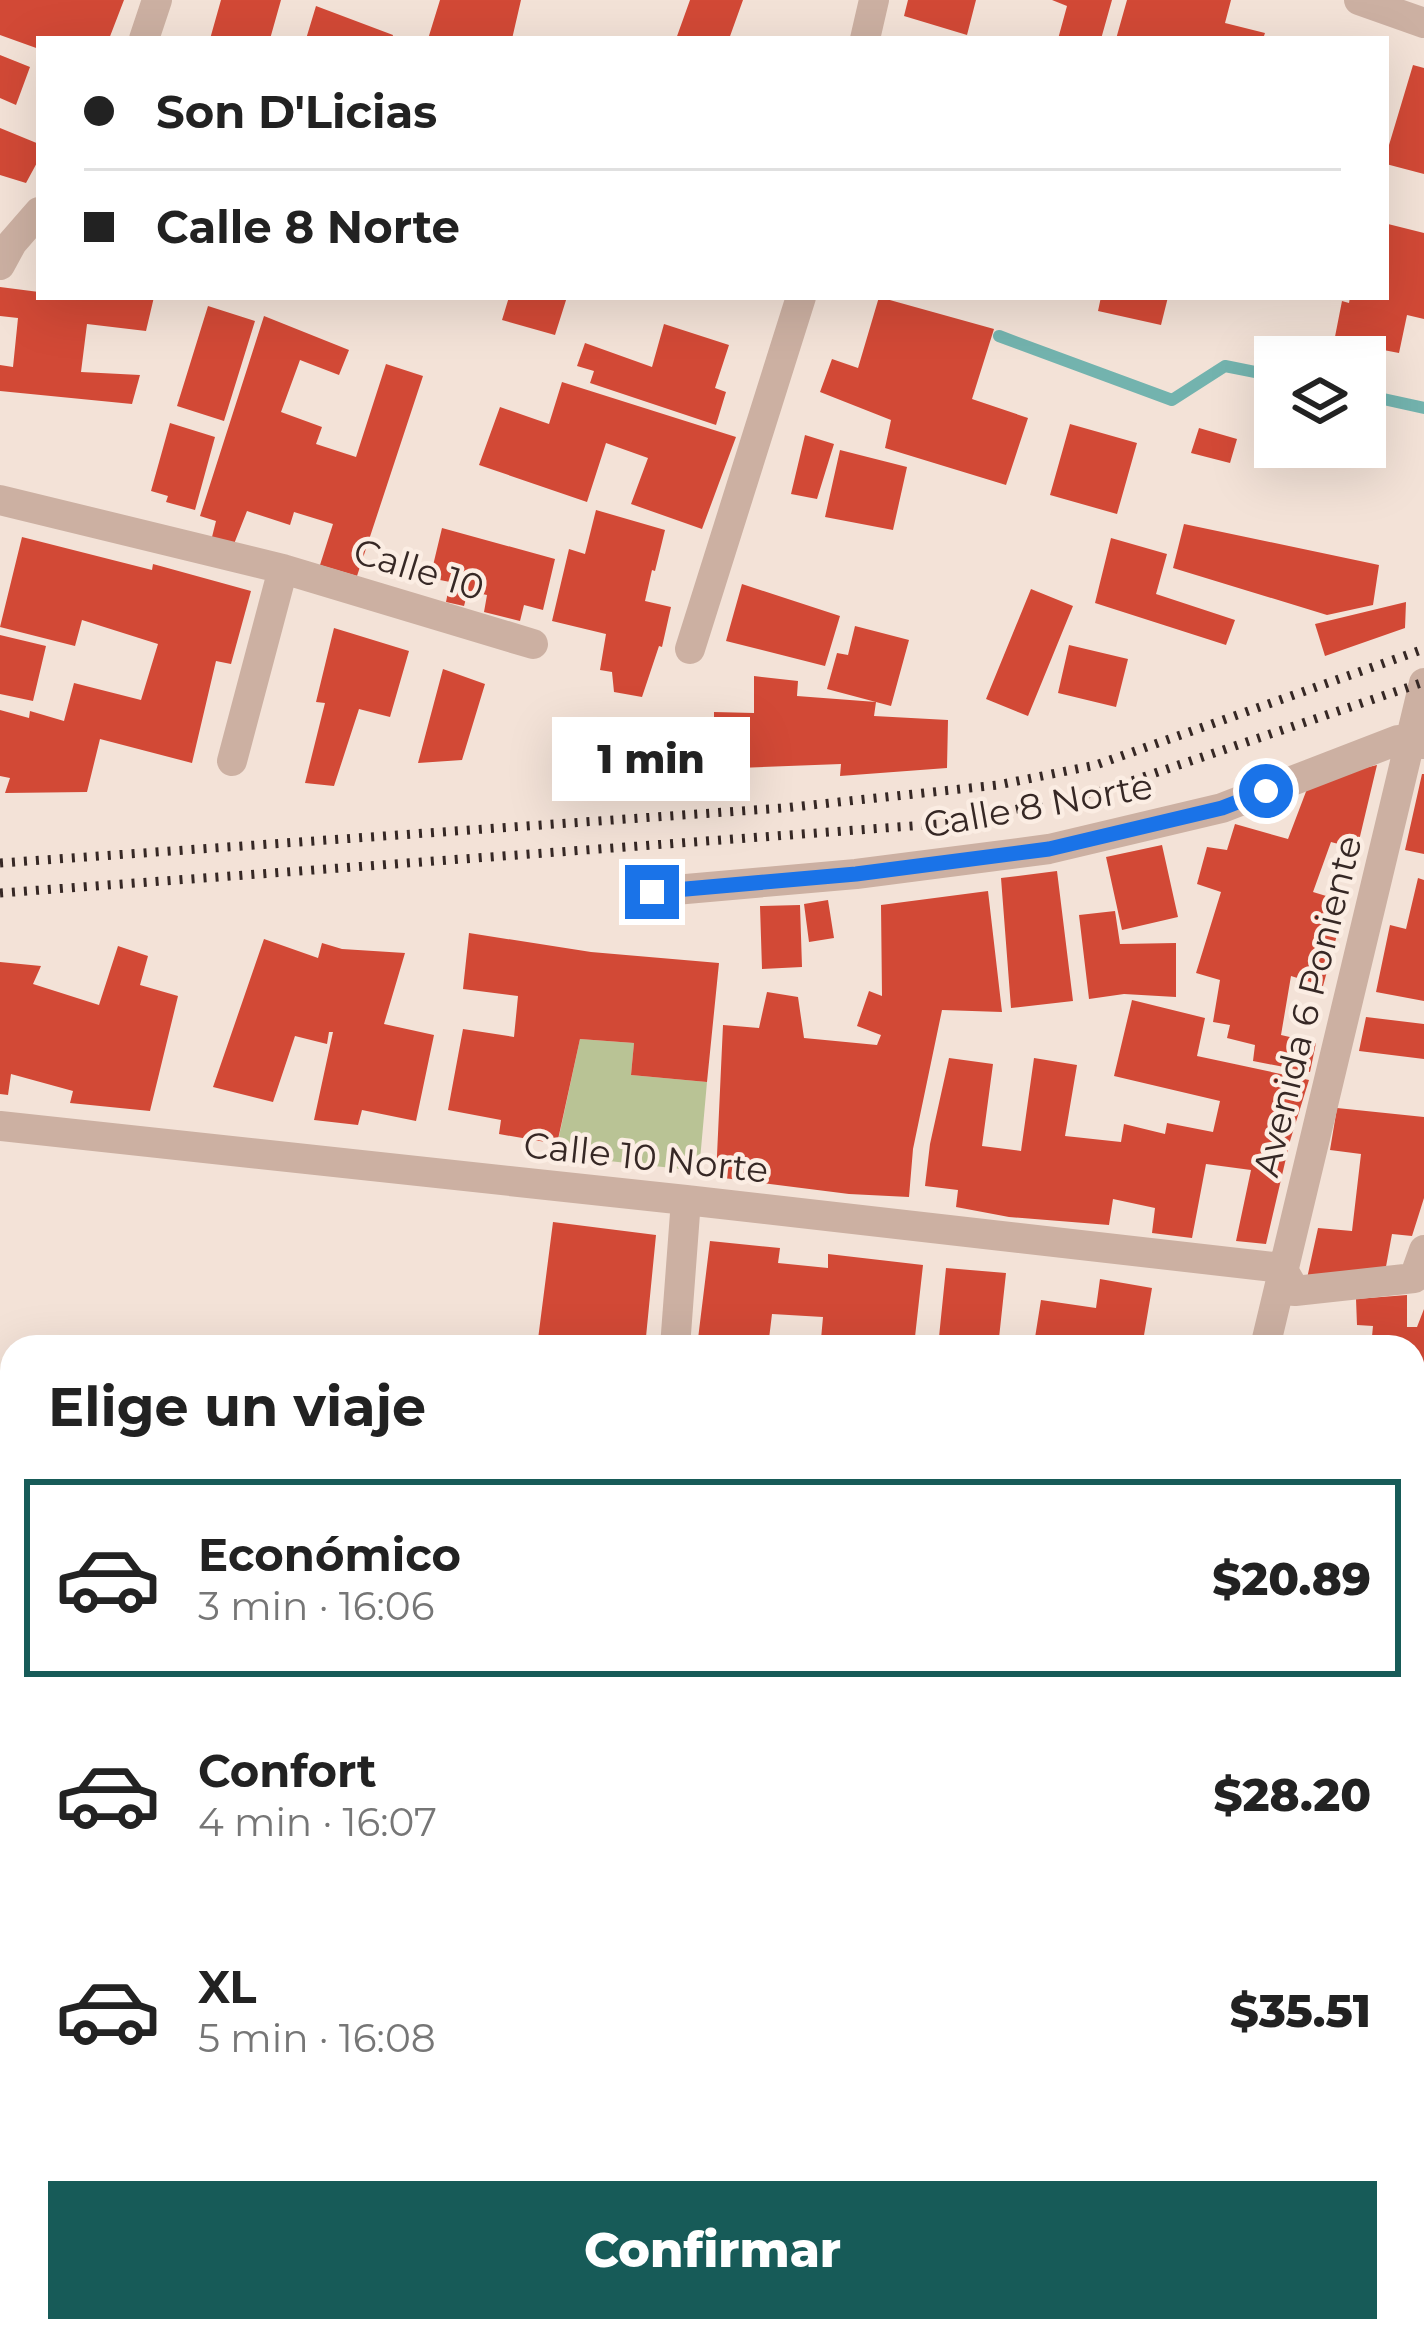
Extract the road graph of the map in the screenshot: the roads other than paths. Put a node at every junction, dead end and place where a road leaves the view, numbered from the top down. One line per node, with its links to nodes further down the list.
1 (157, 0): 5 (street)
2 (874, 0): 6 (street)
3 (1359, 0): 4 (street)
4 (1424, 23)
5 (146, 36)
6 (866, 36)
7 (36, 215): 8 (street)
8 (0, 265)
9 (800, 300): 13 (street)
10 (0, 500): 11 (street, Calle 10)
11 (283, 569): 12 (street, Calle 10); 16 (street)
12 (533, 644)
13 (690, 649)
14 (1424, 683): 15 (street, Avenida 6 Poniente)
15 (1418, 742): 17 (street, Calle 8 Norte); 21 (street, Avenida 6 Poniente)
16 (232, 761)
17 (652, 892)
18 (0, 1126): 19 (street, Calle 10 Norte)
19 (686, 1200): 21 (street, Calle 10 Norte); 22 (street)
20 (1424, 1250): 21 (street, Calle 10 Norte)
21 (1282, 1268): 23 (street, Avenida 6 Poniente)
22 (676, 1335)
23 (1268, 1335)

